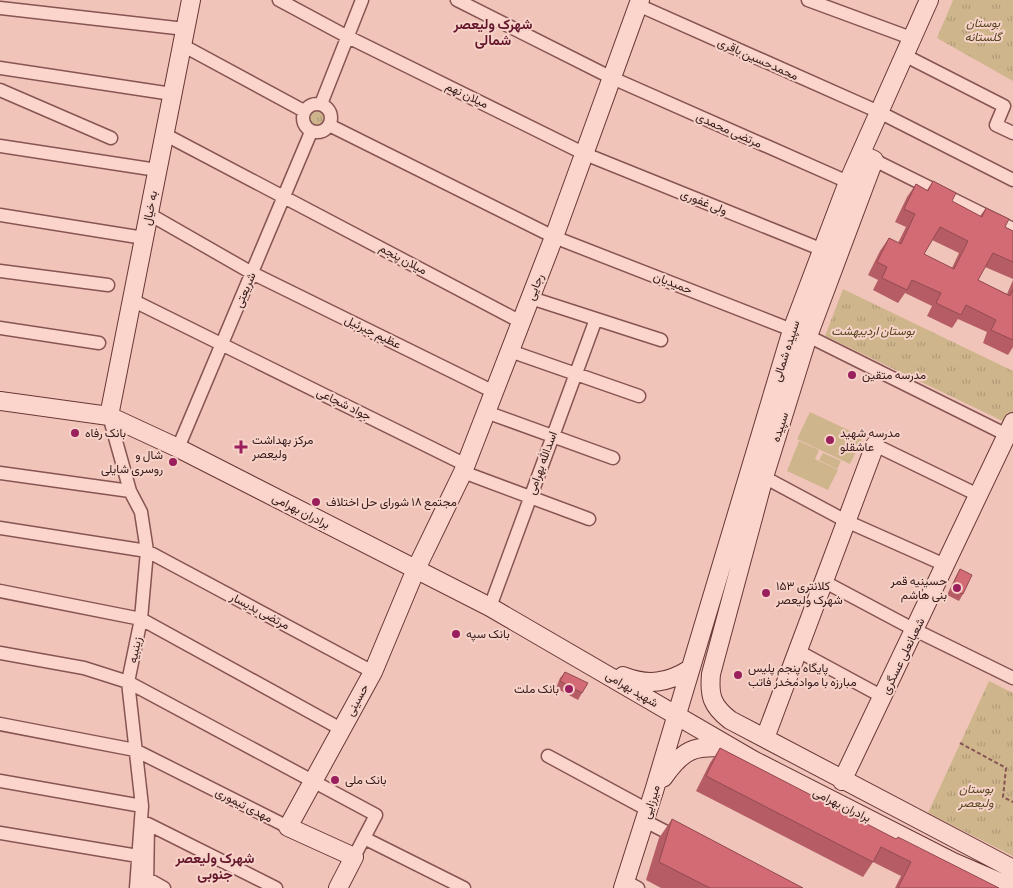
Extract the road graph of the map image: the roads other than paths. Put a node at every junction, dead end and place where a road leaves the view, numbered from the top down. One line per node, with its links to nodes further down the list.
1 (191, 0): 9 (main road, به خیال)
2 (279, 0): 10 (street, میلان نهم)
3 (362, 0): 10 (street)
4 (457, 0): 13 (street, مرتضی محمدی)
5 (808, 0): 11 (street)
6 (929, 0): 11 (main road, سپیده شمالی)
7 (639, 3): 13 (main road, رجایی); 18 (street, محمدحسین باقری)
8 (0, 8): 9 (street)
9 (183, 37): 15 (main road, به خیال); 17 (street)
10 (348, 37): 16 (street); 25 (street, میلان نهم)
11 (907, 46): 18 (main road, سپیده شمالی); 21 (street)
12 (0, 68): 15 (street)
13 (610, 77): 25 (main road, رجایی); 29 (street, مرتضی محمدی)
14 (0, 90): 23 (street)
15 (172, 94): 22 (main road, به خیال)
16 (321, 104): 17 (street); 19 (street)
17 (304, 111): 20 (street)
18 (879, 112): 26 (main road, سپیده شمالی); 28 (street, محمدحسین باقری)
19 (329, 126): 20 (street); 34 (street, حمیدیان)
20 (311, 132): 30 (street, شریعتی)
21 (1013, 133)
22 (164, 134): 27 (main road, به خیال); 30 (street, میلان پنجم)
23 (111, 138)
24 (0, 146): 27 (street)
25 (585, 154): 34 (main road, رجایی); 36 (street, ولی غفوری)
26 (867, 157): 29 (main road, سپیده شمالی); 33 (street); 45 (main road, سپیده)
27 (157, 170): 31 (main road, به خیال)
28 (1013, 180)
29 (848, 182): 36 (main road, سپیده شمالی)
30 (285, 196): 38 (street, شریعتی); 43 (street, میلان پنجم)
31 (149, 214): 35 (main road, به خیال); 38 (street, عظیم جبرئیل)
32 (0, 215): 35 (street)
33 (1013, 230)
34 (554, 237): 40 (main road, رجایی); 45 (street, حمیدیان)
35 (144, 238): 41 (main road, به خیال)
36 (823, 250): 45 (main road, سپیده شمالی)
37 (0, 271): 39 (street)
38 (252, 273): 48 (street, شریعتی); 51 (street, عظیم جبرئیل)
39 (108, 285)
40 (531, 298): 42 (street); 43 (main road, رجایی)
41 (132, 300): 48 (street, جواد شجاعی); 56 (main road, به خیال)
42 (596, 319): 46 (street); 50 (street, اسدالله بهرامی)
43 (521, 322): 49 (main road, رجایی)
44 (0, 328): 47 (street)
45 (800, 333): 53 (main road, سپیده); 57 (street, حمیدیان)
46 (661, 340)
47 (99, 343)
48 (222, 344): 60 (street, شریعتی); 62 (street, جواد شجاعی)
49 (510, 351): 50 (street); 51 (main road, رجایی)
50 (575, 373): 52 (street); 58 (street, اسدالله بهرامی)
51 (494, 392): 55 (main road, رجایی)
52 (639, 396)
53 (779, 400): 64 (main road, سپیده); 68 (main road, سپیده شمالی)
54 (0, 401): 56 (main road, برادران بهرامی)
55 (486, 412): 58 (street); 62 (main road, رجایی)
56 (109, 416): 60 (main road, برادران بهرامی); 65 (street, زینبیه)
57 (1010, 429): 66 (main road, شعبانعلی عسگری)
58 (551, 436): 61 (street); 67 (street, اسدالله بهرامی)
59 (875, 445): 66 (street); 71 (main road)
60 (178, 448): 75 (main road, برادران بهرامی)
61 (613, 458)
62 (464, 468): 67 (street, جواد شجاعی); 75 (main road, رجایی)
63 (0, 473): 65 (street)
64 (764, 477): 69 (main road, سپیده); 71 (street)
65 (130, 491): 73 (street, زینبیه)
66 (978, 494): 74 (main road, شعبانعلی عسگری)
67 (529, 497): 70 (street, جواد شجاعی); 78 (street, اسدالله بهرامی)
68 (736, 512): 69 (main road); 84 (main road, سپیده شمالی)
69 (753, 517): 89 (main road, سپیده)
70 (588, 519)
71 (846, 521): 74 (street); 76 (main road)
72 (0, 528): 73 (street, مرتضی بدیسار)
73 (147, 551): 79 (street, زینبیه); 85 (street, مرتضی بدیسار)
74 (945, 565): 80 (main road, شعبانعلی عسگری)
75 (416, 569): 78 (main road, برادران بهرامی); 85 (main road, حسینی)
76 (823, 581): 80 (street); 81 (main road)
77 (0, 591): 79 (street)
78 (490, 607): 83 (main road, برادران بهرامی)
79 (141, 619): 87 (street, زینبیه); 92 (street)
80 (915, 630): 86 (street); 88 (main road, شعبانعلی عسگری)
81 (798, 651): 88 (street); 93 (main road)
82 (0, 653): 87 (street)
83 (588, 663): 84 (main road); 90 (main road, شهید بهرامی)
84 (690, 669): 90 (main road, سپیده شمالی)
85 (372, 672): 92 (main road, حسینی)
86 (1013, 678)
87 (128, 682): 94 (street, زینبیه); 97 (street)
88 (883, 697): 98 (main road, شعبانعلی عسگری)
89 (712, 701): 93 (main road, برادران بهرامی)
90 (676, 715): 95 (main road, برادران بهرامی); 100 (main road, میرزایی)
91 (0, 724): 94 (street, مهدی تیموری)
92 (341, 729): 97 (main road, حسینی)
93 (761, 737): 95 (main road); 98 (main road, برادران بهرامی)
94 (135, 750): 101 (street, زینبیه); 103 (street, مهدی تیموری)
95 (738, 752): 100 (main road); 109 (main road, برادران بهرامی)
96 (548, 756): 102 (street)
97 (312, 781): 103 (main road, حسینی); 105 (street)
98 (842, 781): 110 (main road, برادران بهرامی)
99 (0, 782): 101 (street)
100 (654, 791): 102 (main road, میرزایی)
101 (142, 806): 107 (street, زینبیه)
102 (647, 815): 106 (street); 112 (main road, میرزایی)
103 (288, 827): 108 (main road, مهدی تیموری)
104 (0, 833): 107 (street)
105 (364, 838): 108 (street); 117 (street)
106 (689, 844)
107 (138, 856): 113 (street, زینبیه)
108 (354, 857): 116 (main road)
109 (953, 862): 118 (main road); 119 (main road, برادران بهرامی)
110 (1013, 867)
111 (147, 883): 114 (street); 115 (street)
112 (629, 886)
113 (136, 888)
114 (164, 888)
115 (276, 888)
116 (338, 888)
117 (464, 888)
118 (995, 888)
119 (1013, 888)

